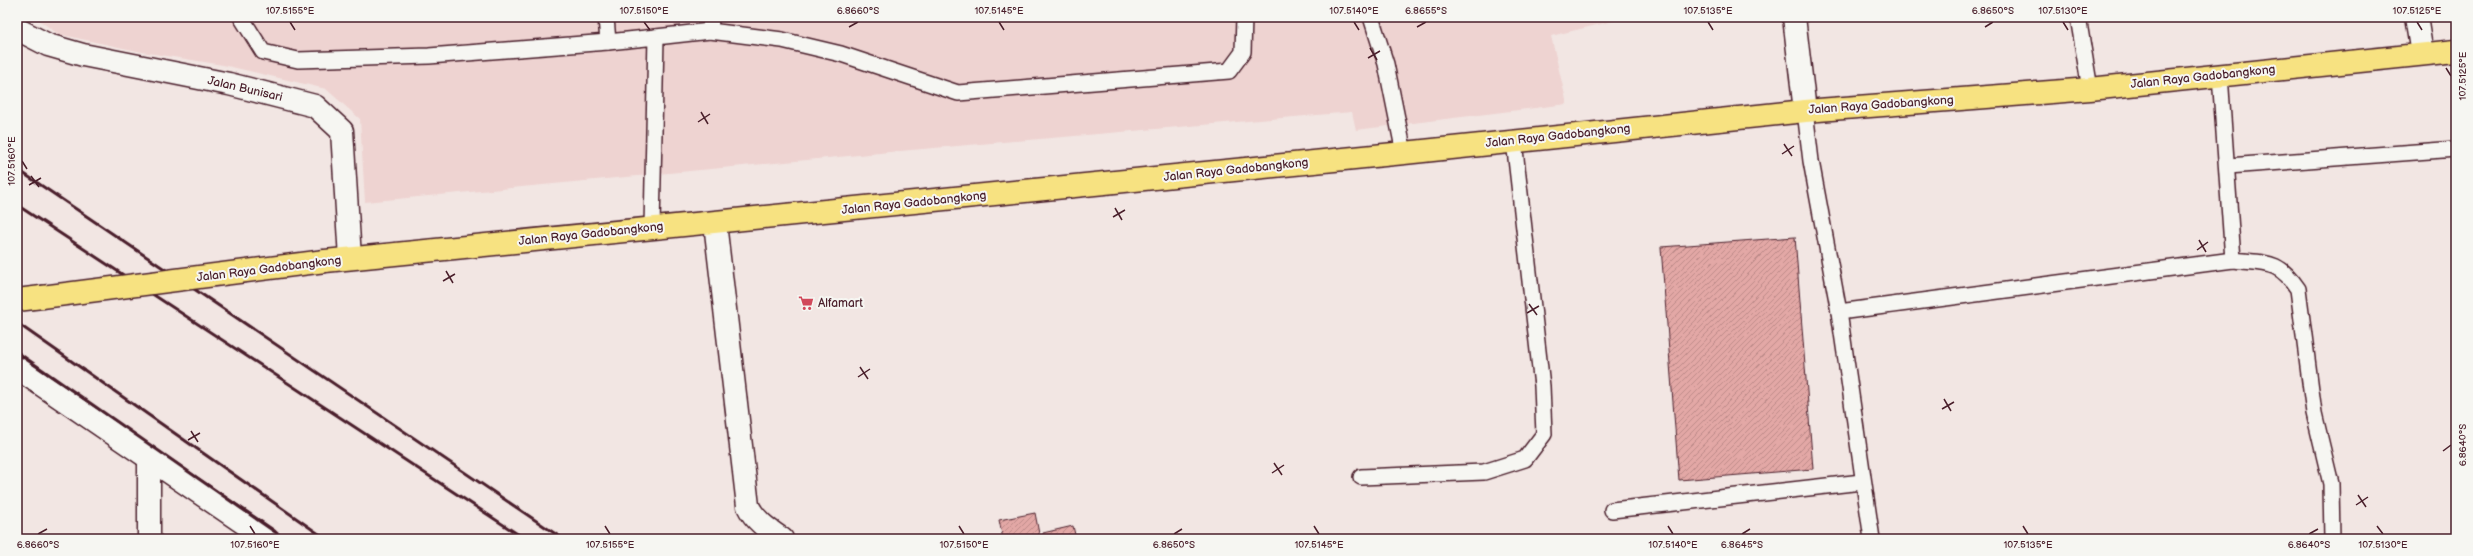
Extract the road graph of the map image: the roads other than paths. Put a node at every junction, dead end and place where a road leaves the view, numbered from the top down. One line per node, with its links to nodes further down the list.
1 (241, 17): 11 (lane)
2 (606, 17): 11 (lane)
3 (1244, 17): 8 (lane)
4 (1371, 17): 19 (lane)
5 (1794, 17): 16 (street)
6 (2078, 17): 15 (lane)
7 (2416, 17): 13 (street)
8 (710, 24): 10 (lane)
9 (17, 29): 23 (street, Jalan Bunisari)
10 (656, 36): 11 (lane); 22 (lane)
11 (608, 42)
12 (2456, 51): 13 (highway, Jalan Raya Gadobangkong)
13 (2422, 54): 14 (highway, Jalan Raya Gadobangkong)
14 (2220, 75): 15 (highway, Jalan Raya Gadobangkong); 20 (lane)
15 (2090, 89): 16 (highway, Jalan Raya Gadobangkong)
16 (1805, 111): 17 (highway, Jalan Raya Gadobangkong); 26 (lane)
17 (1514, 141): 19 (highway, Jalan Raya Gadobangkong); 29 (lane)
18 (2456, 149): 20 (lane)
19 (1404, 153): 21 (highway, Jalan Raya Gadobangkong)
20 (2228, 166): 24 (lane)
21 (715, 223): 22 (highway, Jalan Raya Gadobangkong); 34 (street)
22 (652, 227): 23 (highway, Jalan Raya Gadobangkong)
23 (350, 258): 25 (highway, Jalan Raya Gadobangkong, bridge)
24 (2233, 260): 26 (lane); 36 (lane)
25 (17, 300)
26 (1839, 312): 30 (lane)
27 (17, 368): 28 (street)
28 (148, 460): 32 (street); 33 (street)
29 (1361, 477)
30 (1862, 482): 31 (lane); 35 (lane)
31 (1612, 510)
32 (149, 539)
33 (267, 539)
34 (782, 539)
35 (1872, 539)
36 (2332, 539)

